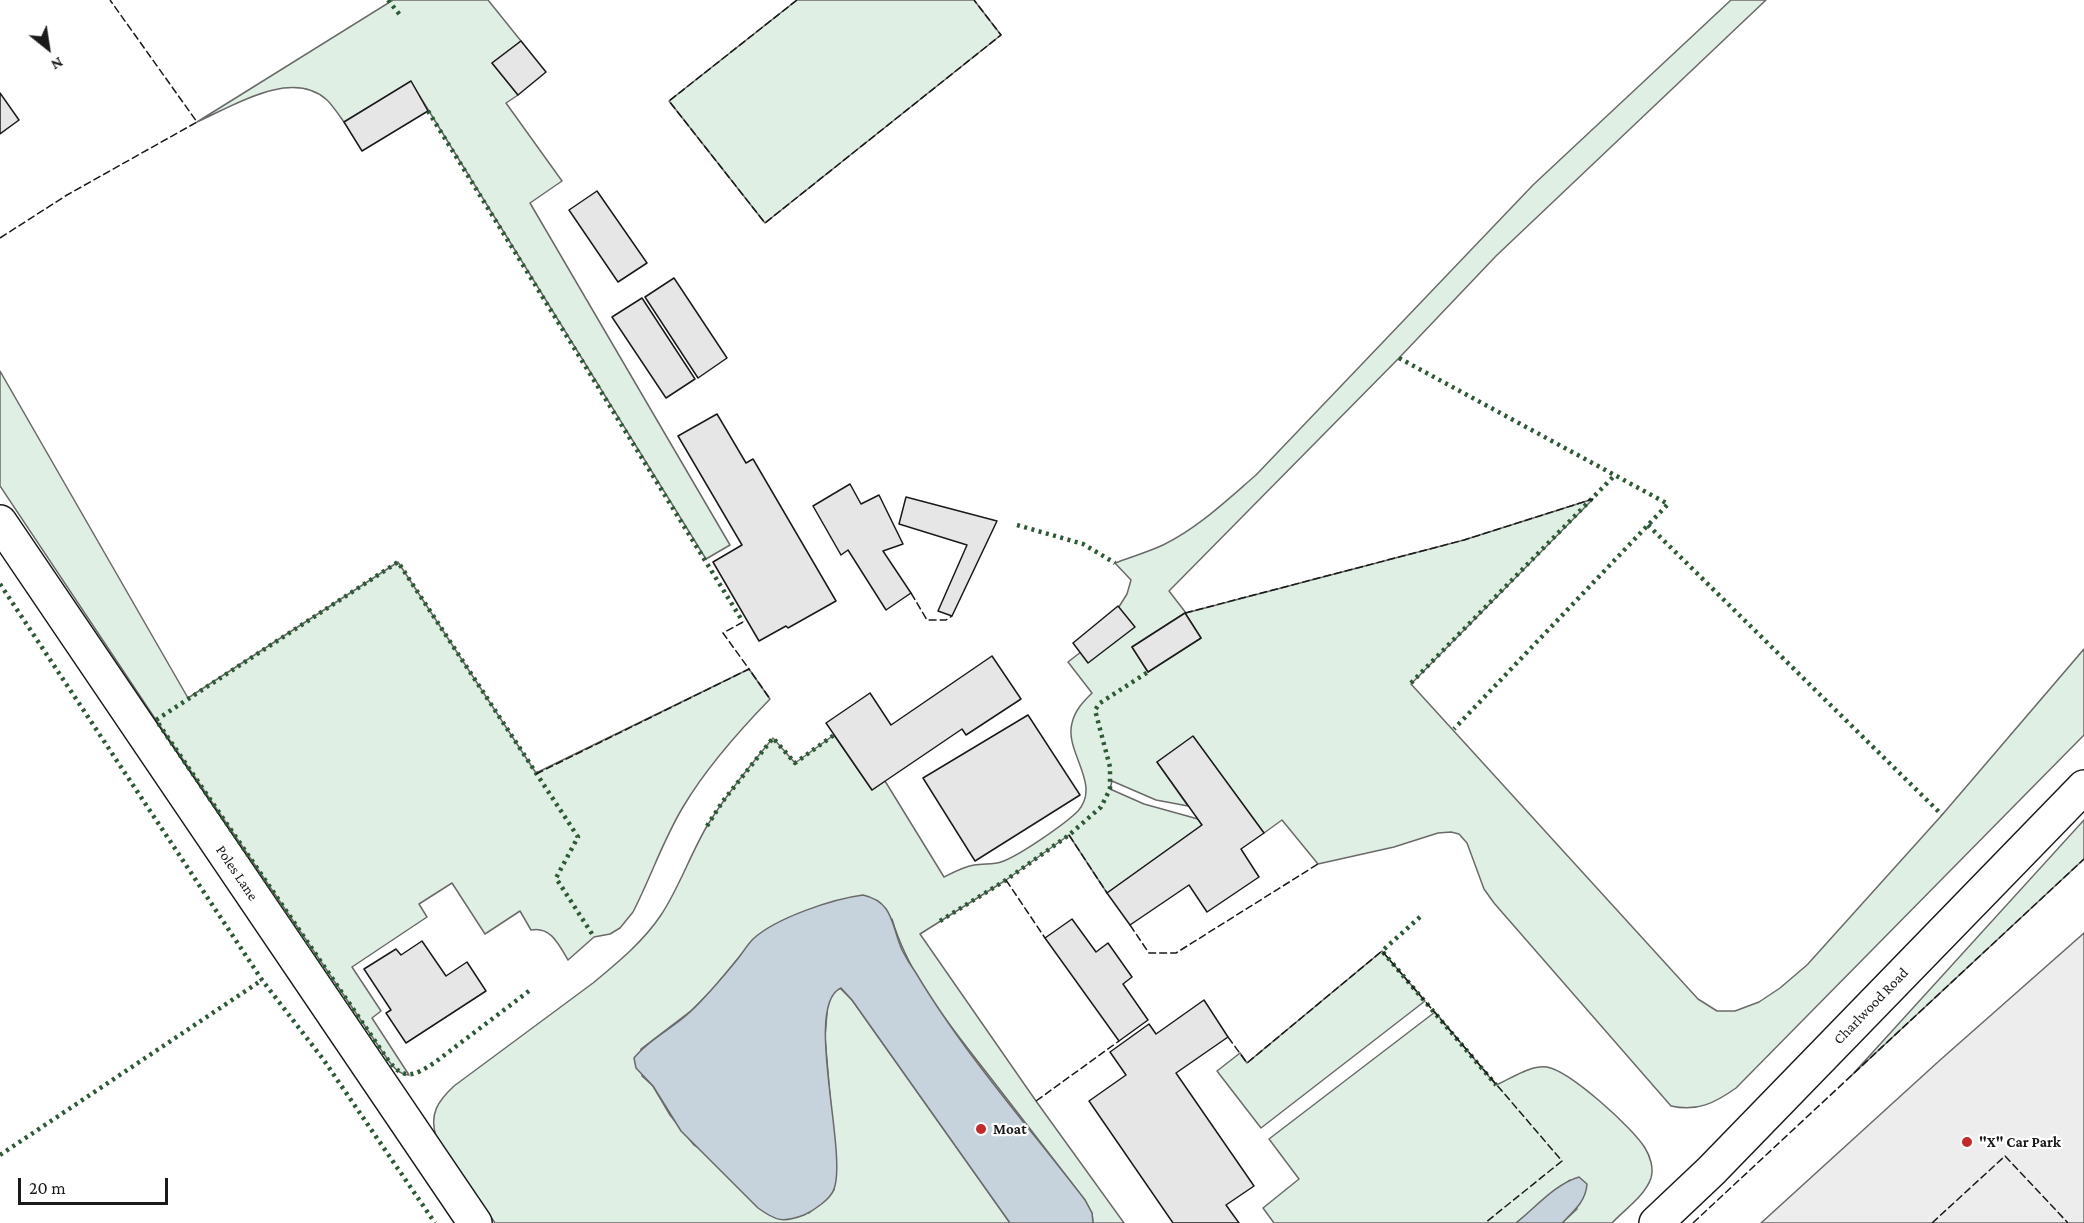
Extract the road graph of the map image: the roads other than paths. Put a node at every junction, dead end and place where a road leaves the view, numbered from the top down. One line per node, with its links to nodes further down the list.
1 (0, 522): 3 (street, Poles Lane)
2 (2084, 787): 4 (street, Charlwood Road)
3 (475, 1223)
4 (1656, 1223)

